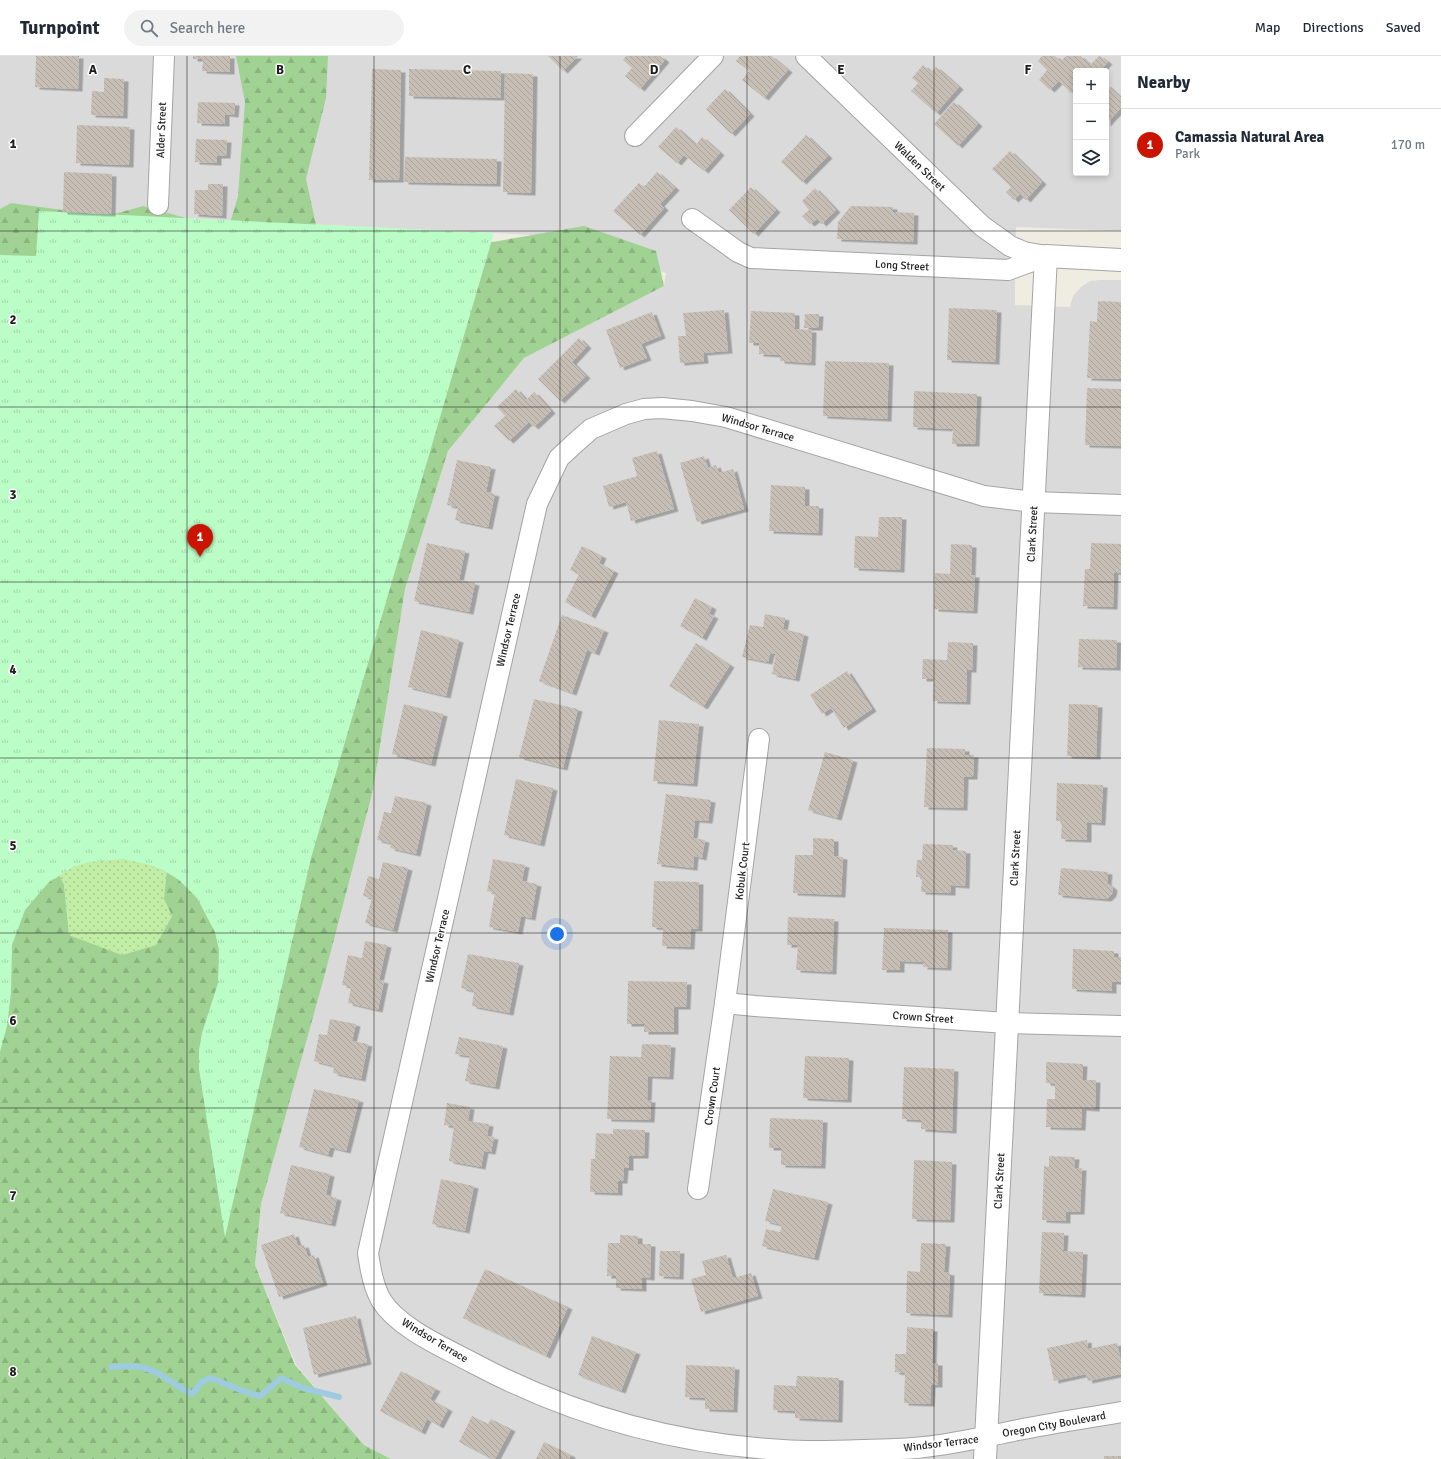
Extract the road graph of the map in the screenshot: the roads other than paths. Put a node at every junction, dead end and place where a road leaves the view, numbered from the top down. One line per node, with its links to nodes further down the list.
1 (164, 56): 5 (street, Alder Street)
2 (714, 56): 4 (street)
3 (806, 56): 7 (street, Walden Street)
4 (635, 136)
5 (158, 205)
6 (692, 219): 7 (street, Long Street)
7 (1046, 256): 8 (street, Long Street); 9 (street, Clark Street)
8 (1121, 260)
9 (1033, 502): 10 (street, Windsor Terrace); 13 (street, Clark Street); 17 (street, Windsor Terrace)
10 (1121, 505)
11 (759, 739): 12 (street, Kobuk Court)
12 (725, 1003): 13 (street, Crown Street); 15 (street, Crown Court)
13 (1007, 1023): 14 (street, Crown Street); 17 (street, Clark Street)
14 (1121, 1026)
15 (698, 1188)
16 (1121, 1412): 17 (street, Oregon City Boulevard)
17 (987, 1437): 18 (street, Clark Street)
18 (985, 1459)

